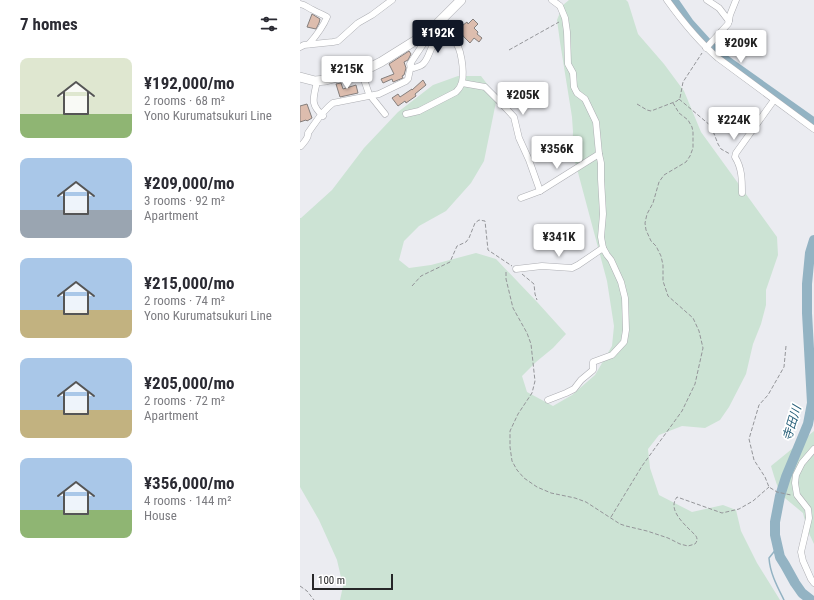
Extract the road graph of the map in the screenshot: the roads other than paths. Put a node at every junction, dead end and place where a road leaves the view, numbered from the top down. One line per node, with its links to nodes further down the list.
1 (392, 0): 10 (street)
2 (461, 0): 9 (main road)
3 (553, 0): 25 (street)
4 (667, 0): 12 (street)
5 (707, 0): 8 (street)
6 (736, 0): 8 (street)
7 (300, 4): 10 (street)
8 (729, 21): 12 (street)
9 (433, 28): 13 (street); 14 (main road)
10 (309, 44): 11 (street)
11 (300, 47)
12 (706, 48): 19 (street)
13 (411, 65): 17 (street); 18 (street)
14 (361, 71): 16 (main road); 18 (street)
15 (300, 77): 16 (main road)
16 (316, 81): 22 (street)
17 (462, 83): 21 (street); 26 (street)
18 (370, 96): 20 (street); 22 (street)
19 (774, 100): 23 (street); 27 (street)
20 (385, 114)
21 (406, 114)
22 (322, 115): 24 (street)
23 (814, 129)
24 (301, 146)
25 (599, 154): 26 (street); 29 (street)
26 (540, 191): 28 (street)
27 (742, 193)
28 (521, 198)
29 (603, 248): 30 (street); 31 (street)
30 (516, 269)
31 (548, 400)
32 (814, 449): 33 (street)
33 (814, 583)

